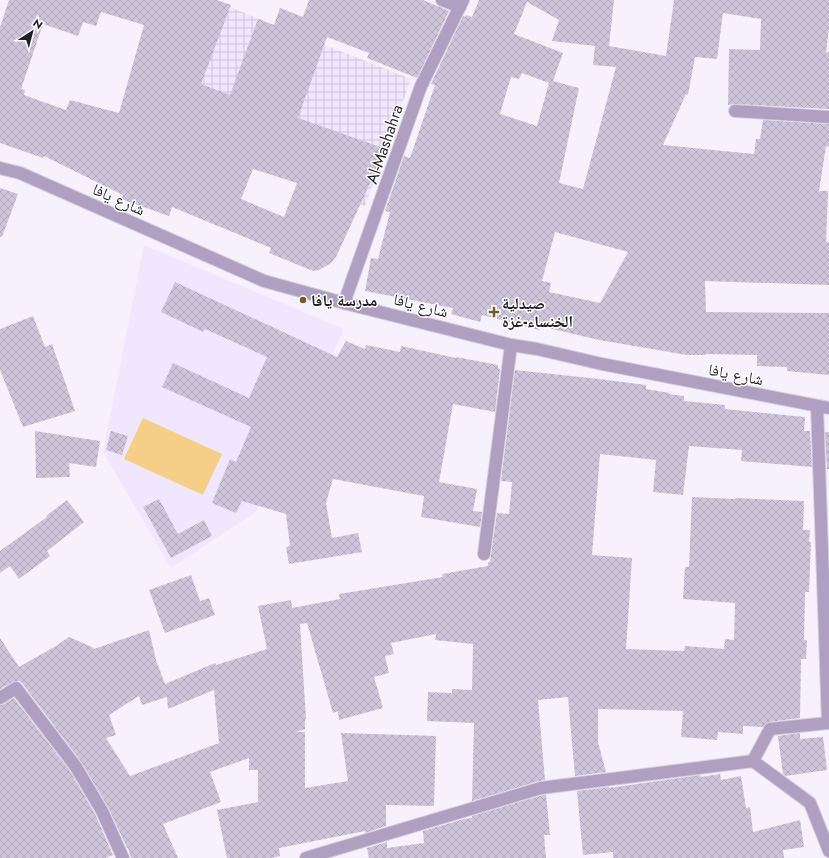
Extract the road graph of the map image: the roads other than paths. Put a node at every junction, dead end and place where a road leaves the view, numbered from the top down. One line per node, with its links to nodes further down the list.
1 (442, 0): 2 (street)
2 (461, 3): 6 (street, Al-Mashahra)
3 (735, 111): 4 (street)
4 (829, 117)
5 (0, 168): 6 (street, شارع يافا)
6 (344, 302): 7 (street, شارع يافا)
7 (511, 345): 8 (street, شارع يافا); 9 (street)
8 (823, 407): 11 (street)
9 (484, 554)
10 (0, 698): 13 (street)
11 (753, 761): 12 (street); 14 (street)
12 (829, 851)
13 (123, 858)
14 (306, 858)

